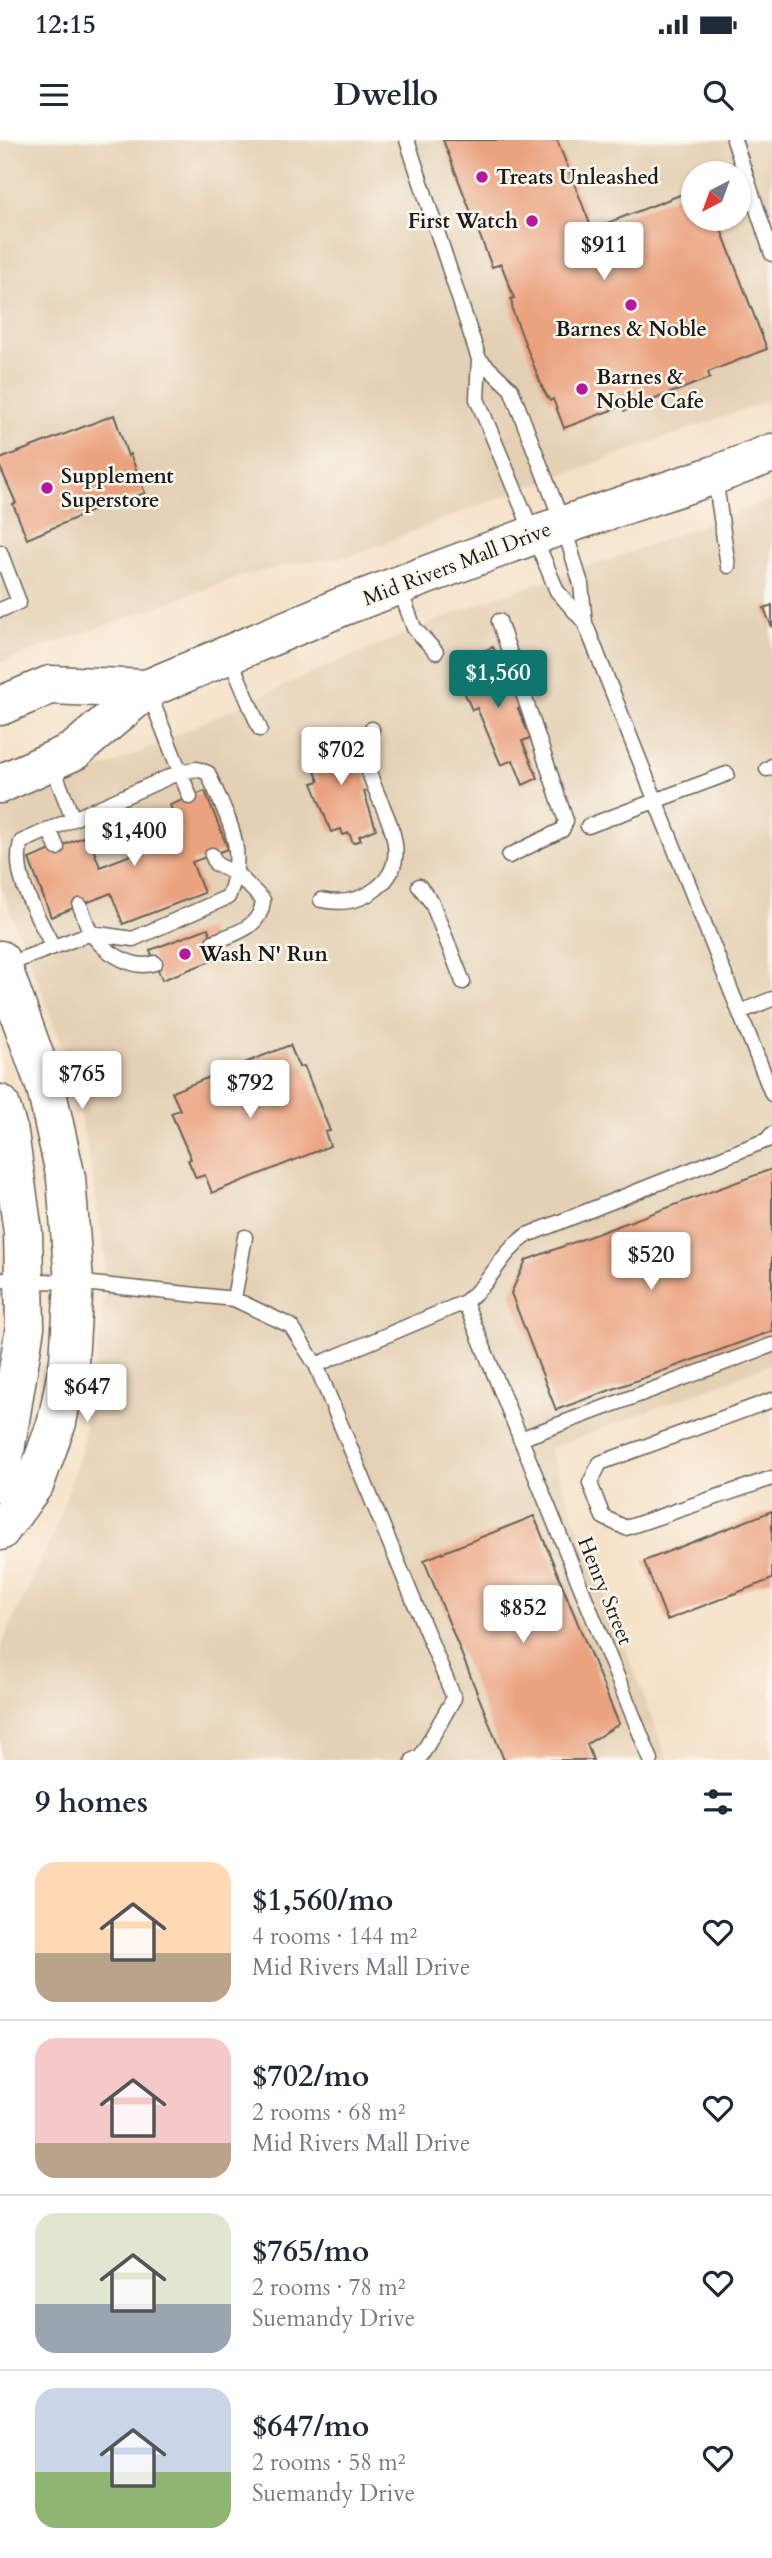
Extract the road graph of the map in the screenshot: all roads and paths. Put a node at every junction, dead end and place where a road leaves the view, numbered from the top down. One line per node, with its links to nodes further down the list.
1 (407, 140): 4 (lane)
2 (734, 140): 3 (lane)
3 (772, 254)
4 (479, 359): 7 (lane); 7 (lane)
5 (772, 453): 6 (main road, Mid Rivers Mall Drive)
6 (715, 475): 7 (main road, Mid Rivers Mall Drive); 9 (lane)
7 (547, 530): 10 (main road, Mid Rivers Mall Drive); 13 (lane); 13 (lane)
8 (0, 552): 11 (lane)
9 (728, 566)
10 (399, 586): 14 (lane); 15 (main road, Mid Rivers Mall Drive)
11 (0, 610)
12 (499, 621): 31 (lane)
13 (585, 623): 25 (lane)
14 (436, 652)
15 (229, 656): 16 (main road, Mid Rivers Mall Drive); 18 (lane)
16 (147, 689): 17 (main road, Mid Rivers Mall Drive); 20 (main road, Mid Rivers Mall Drive); 21 (lane)
17 (0, 706)
18 (260, 729)
19 (372, 729): 34 (lane)
20 (51, 761): 23 (main road, Mid Rivers Mall Drive); 26 (lane)
21 (180, 772): 24 (lane); 26 (lane); 32 (lane)
22 (727, 774): 25 (lane)
23 (0, 784)
24 (190, 797)
25 (658, 800): 27 (lane); 43 (lane)
26 (73, 819): 28 (lane)
27 (588, 826)
28 (49, 829): 29 (lane); 38 (lane)
29 (57, 848)
30 (212, 855): 32 (lane)
31 (509, 856)
32 (237, 875): 36 (lane); 37 (lane)
33 (419, 886): 41 (lane)
34 (321, 900)
35 (80, 906): 36 (lane)
36 (91, 933): 38 (lane); 40 (lane)
37 (213, 942)
38 (52, 947): 39 (lane)
39 (1, 963): 49 (main road)
40 (155, 963)
41 (463, 982)
42 (772, 999): 43 (lane)
43 (740, 1012): 44 (lane)
44 (772, 1094)
45 (0, 1104): 48 (main road)
46 (772, 1133): 51 (lane)
47 (245, 1237): 50 (lane)
48 (12, 1281): 49 (lane); 57 (main road)
49 (74, 1283): 50 (lane); 58 (main road)
50 (234, 1299): 53 (lane)
51 (465, 1302): 53 (lane); 55 (lane, Henry Street)
52 (772, 1345): 55 (lane)
53 (316, 1365): 59 (lane)
54 (772, 1400): 56 (lane)
55 (520, 1439): 60 (lane, Henry Street)
56 (772, 1478)
57 (0, 1482)
58 (0, 1531)
59 (412, 1760)
60 (652, 1760)

